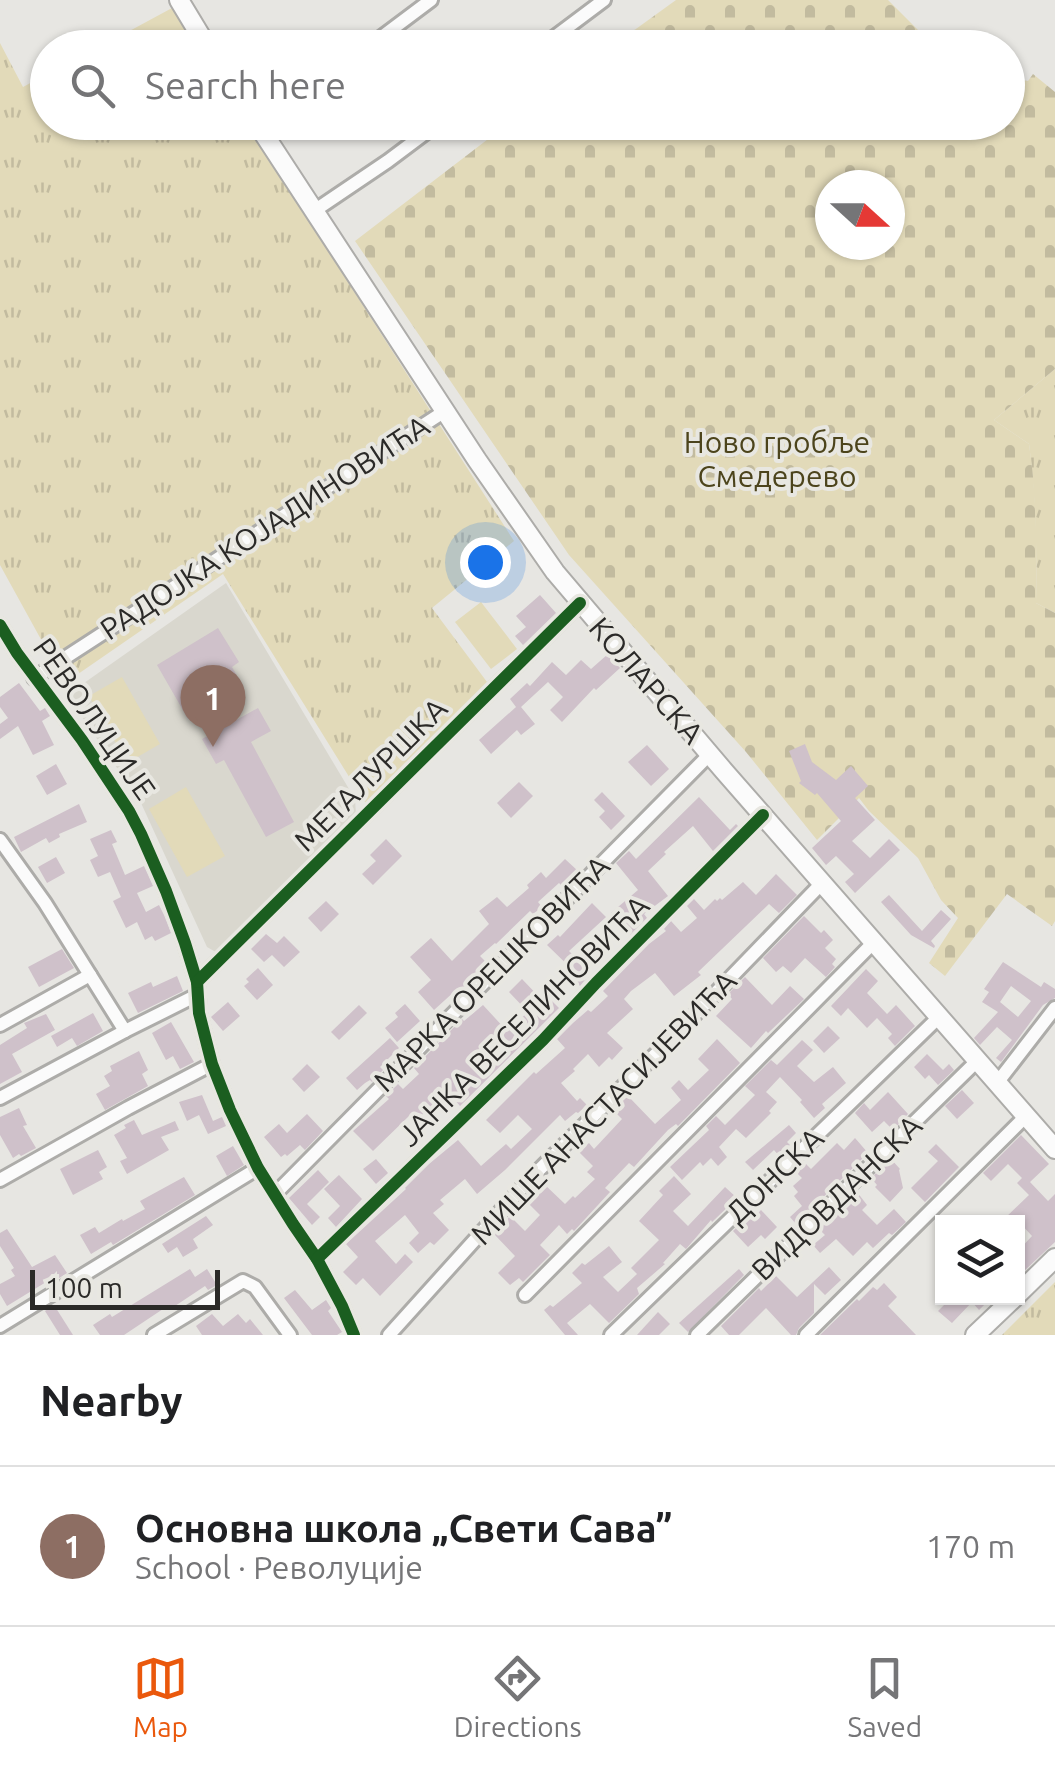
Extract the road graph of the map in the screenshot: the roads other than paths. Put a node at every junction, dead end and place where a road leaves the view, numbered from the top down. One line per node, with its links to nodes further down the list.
1 (179, 0): 4 (main road)
2 (431, 0): 5 (street)
3 (604, 0): 6 (street)
4 (197, 30)
5 (391, 30)
6 (564, 30)
7 (269, 140): 9 (main road, КОЛАРСКА)
8 (416, 140): 9 (street)
9 (314, 211): 10 (main road, КОЛАРСКА)
10 (445, 410): 11 (main road, КОЛАРСКА); 13 (street, РАДОЈКА КОЈАДИНОВИЋА)
11 (580, 604): 14 (main road, КОЛАРСКА); 20 (street, МЕТАЛУРШКА)
12 (0, 625): 13 (street, РЕВОЛУЦИЈЕ)
13 (34, 678): 20 (street, РЕВОЛУЦИЈЕ)
14 (710, 754): 15 (main road, КОЛАРСКА); 33 (street, МАРКА ОРЕШКОВИЋА)
15 (763, 815): 17 (main road, КОЛАРСКА); 35 (street, ЈАНКА ВЕСЕЛИНОВИЋА)
16 (0, 840): 19 (street)
17 (822, 883): 18 (main road, КОЛАРСКА); 43 (street, МИШЕ АНАСТАСИЈЕВИЋА)
18 (873, 942): 22 (main road, КОЛАРСКА); 37 (street)
19 (90, 976): 23 (street); 24 (street)
20 (197, 989): 24 (street, МЕТАЛУРШКА); 26 (street, РЕВОЛУЦИЈЕ)
21 (1055, 1008): 27 (street)
22 (939, 1017): 25 (main road, КОЛАРСКА); 44 (street, ДОНСКА)
23 (0, 1024)
24 (124, 1030): 28 (street, МЕТАЛУРШКА)
25 (977, 1061): 27 (main road, КОЛАРСКА); 45 (street, ВИДОВДАНСКА)
26 (212, 1064): 31 (street, РЕВОЛУЦИЈЕ); 32 (street)
27 (997, 1084): 29 (main road, КОЛАРСКА)
28 (0, 1098)
29 (1026, 1116): 30 (main road, КОЛАРСКА); 46 (street)
30 (1055, 1149)
31 (258, 1168): 33 (street, РЕВОЛУЦИЈЕ); 39 (street)
32 (0, 1180)
33 (274, 1194): 35 (street, РЕВОЛУЦИЈЕ)
34 (1055, 1258): 36 (main road)
35 (317, 1259): 42 (street, РЕВОЛУЦИЈЕ)
36 (1025, 1287)
37 (526, 1295)
38 (1007, 1305): 47 (main road)
39 (0, 1326)
40 (154, 1335): 41 (street)
41 (290, 1335)
42 (354, 1335)
43 (388, 1335)
44 (611, 1335)
45 (697, 1335)
46 (806, 1335)
47 (975, 1335)

